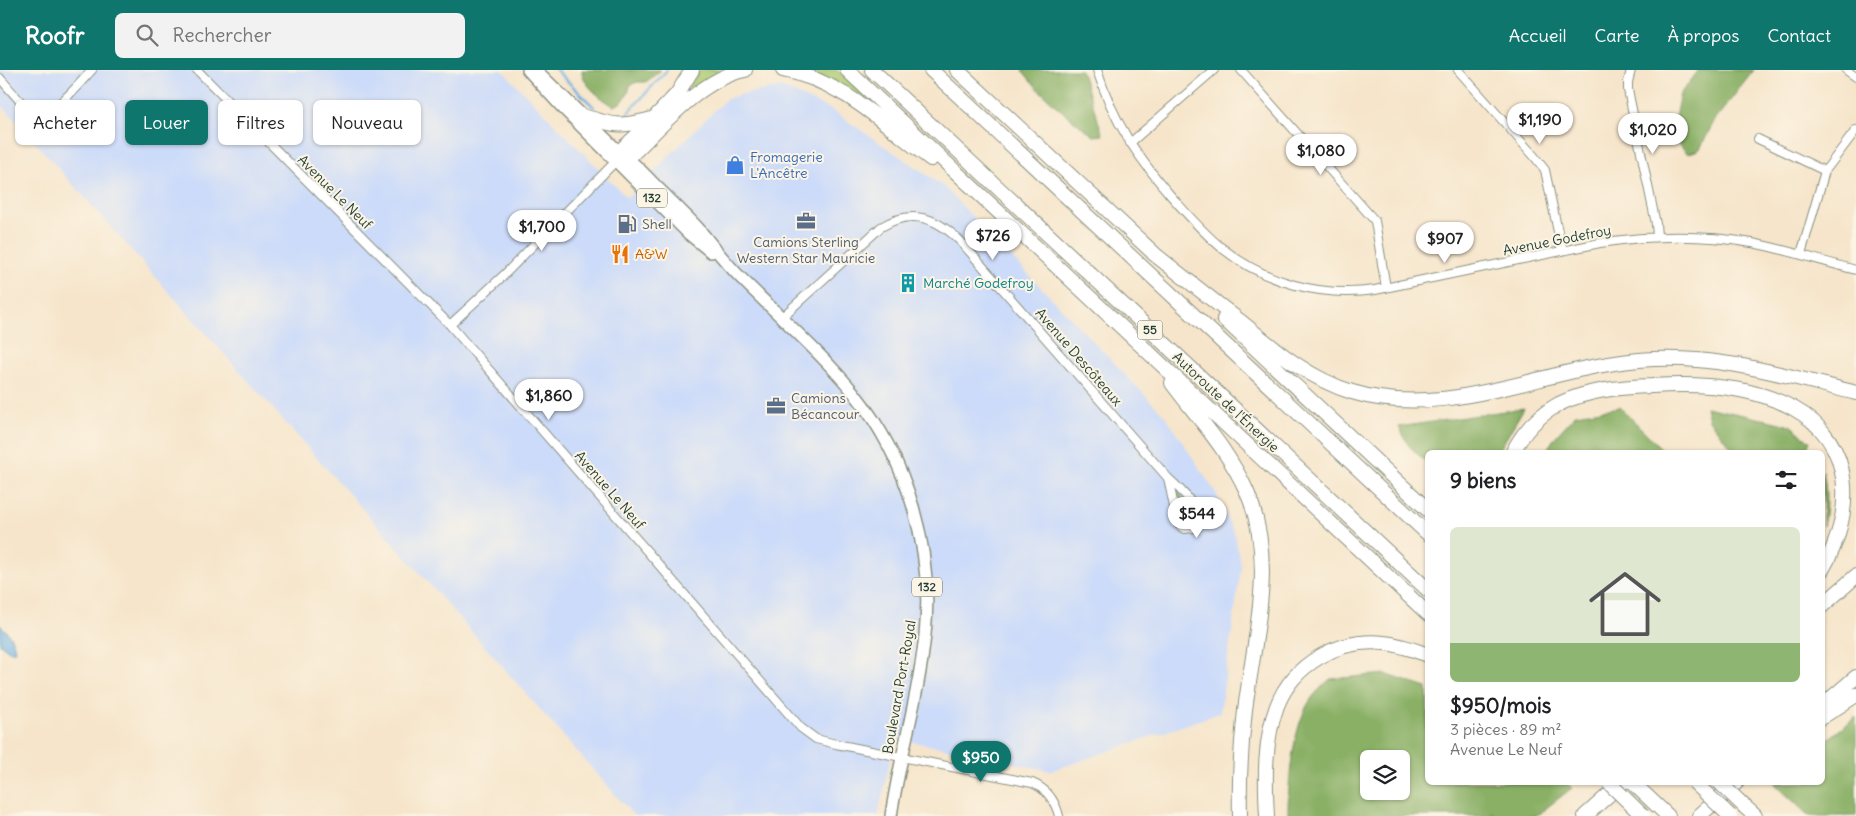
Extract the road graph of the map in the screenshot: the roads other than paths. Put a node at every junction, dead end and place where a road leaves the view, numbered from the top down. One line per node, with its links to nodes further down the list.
1 (92, 70): 20 (street)
2 (197, 70): 37 (street, Avenue Le Neuf)
3 (528, 70): 27 (main road, Boulevard Port-Royal / 132)
4 (536, 70): 22 (main road, Boulevard Port-Royal / 132)
5 (692, 70): 23 (highway)
6 (745, 70): 27 (highway)
7 (784, 70): 29 (highway)
8 (846, 70): 29 (highway)
9 (872, 70): 46 (highway, Autoroute de l'Énergie / 55)
10 (931, 70): 43 (highway)
11 (958, 70): 21 (highway)
12 (970, 70): 21 (highway)
13 (1097, 70): 26 (street, Avenue Godefroy)
14 (1214, 70): 26 (street)
15 (1241, 70): 35 (street)
16 (1458, 70): 31 (street)
17 (1631, 70): 30 (street)
18 (1846, 70): 19 (street)
19 (1856, 77)
20 (0, 78)
21 (1006, 115): 32 (highway)
22 (583, 116): 23 (highway); 27 (main road, Boulevard Port-Royal / 132)
23 (652, 119): 27 (highway)
24 (1856, 130): 28 (street)
25 (1758, 138): 28 (street)
26 (1130, 143): 35 (street, Avenue Godefroy)
27 (621, 157): 36 (main road, Boulevard Port-Royal / 132); 37 (street)
28 (1826, 171): 33 (street)
29 (986, 200): 38 (highway)
30 (1657, 236): 31 (street, Avenue Godefroy); 33 (street, Avenue Godefroy)
31 (1562, 251): 35 (street, Avenue Godefroy)
32 (1153, 253): 39 (highway); 42 (highway)
33 (1801, 254): 34 (street, Avenue Godefroy)
34 (1856, 270)
35 (1386, 288)
36 (781, 318): 41 (street, Avenue Descôteaux); 54 (main road, Boulevard Port-Royal / 132)
37 (450, 324): 54 (street, Avenue Le Neuf)
38 (1148, 352): 48 (highway); 64 (highway)
39 (1856, 393)
40 (1514, 450): 44 (highway)
41 (1168, 478): 41 (street, Avenue Descôteaux)
42 (1425, 507)
43 (1425, 531)
44 (1825, 564)
45 (1856, 576): 47 (highway)
46 (1425, 587)
47 (1825, 603)
48 (1425, 611)
49 (1425, 655): 65 (highway)
50 (1856, 677): 52 (highway)
51 (1856, 695): 53 (highway)
52 (1825, 703)
53 (1825, 714)
54 (903, 757): 62 (main road, Boulevard Port-Royal / 132); 63 (street, Avenue Le Neuf)
55 (1611, 785): 67 (highway, bridge)
56 (1620, 785): 66 (highway)
57 (1635, 785): 68 (highway)
58 (1697, 785): 70 (highway, bridge)
59 (1722, 785): 61 (highway, bridge)
60 (1734, 785): 69 (highway)
61 (1750, 811)
62 (891, 816)
63 (1059, 816)
64 (1240, 816)
65 (1267, 816)
66 (1585, 816)
67 (1643, 816)
68 (1668, 816)
69 (1699, 816)
70 (1730, 816)

